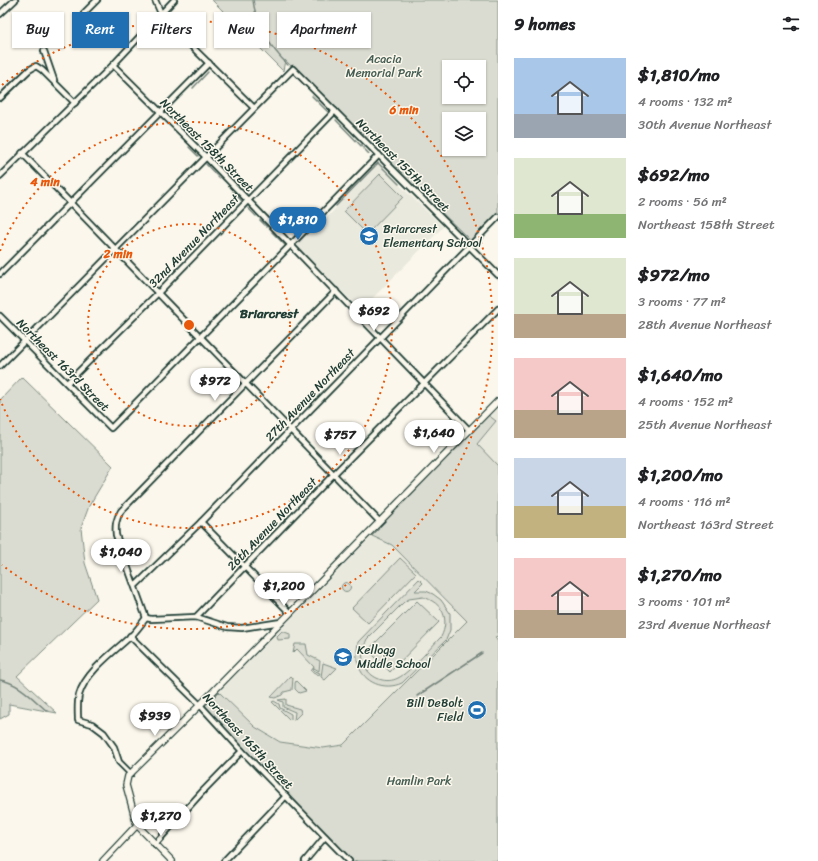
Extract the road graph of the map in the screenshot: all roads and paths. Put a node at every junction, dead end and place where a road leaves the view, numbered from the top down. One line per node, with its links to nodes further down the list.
1 (15, 0): 8 (street)
2 (97, 0): 5 (street)
3 (155, 0): 6 (street)
4 (174, 0): 7 (street)
5 (85, 12)
6 (160, 12)
7 (163, 12)
8 (0, 14)
9 (137, 40): 13 (street)
10 (194, 48): 12 (street)
11 (44, 51): 14 (street)
12 (209, 63): 17 (street); 19 (street)
13 (113, 65): 16 (street); 19 (street, Northeast 158th Street)
14 (55, 82): 15 (street); 16 (street)
15 (0, 98)
16 (75, 103): 20 (street)
17 (254, 108): 18 (street, Northeast 155th Street); 22 (street)
18 (335, 111): 21 (street, Northeast 155th Street); 24 (street, 32nd Avenue Northeast)
19 (160, 112): 22 (street, Northeast 158th Street); 25 (street)
20 (22, 153): 23 (street); 25 (street)
21 (379, 155): 27 (street); 28 (street, Northeast 155th Street)
22 (206, 157): 24 (street, Northeast 158th Street); 29 (street)
23 (0, 176)
24 (248, 201): 27 (street, Northeast 158th Street); 33 (street, 32nd Avenue Northeast)
25 (71, 204): 29 (street); 30 (street)
26 (498, 217): 28 (street, 27th Avenue Northeast)
27 (291, 245): 32 (street, Northeast 158th Street); 36 (street)
28 (470, 246): 31 (street, Northeast 155th Street); 37 (street, 27th Avenue Northeast)
29 (115, 248): 33 (street); 38 (street)
30 (0, 274)
31 (498, 276)
32 (336, 291): 37 (street, Northeast 158th Street); 41 (street)
33 (158, 293): 36 (street); 40 (street, 32nd Avenue Northeast)
34 (498, 308): 42 (street, 26th Avenue Northeast)
35 (0, 316): 38 (street, Northeast 163rd Street)
36 (200, 337): 40 (street, Northeast 163rd Street); 41 (street)
37 (380, 337): 42 (street, Northeast 158th Street); 44 (street, 27th Avenue Northeast)
38 (25, 341): 39 (street); 40 (street, Northeast 163rd Street)
39 (0, 366)
40 (66, 383)
41 (245, 383): 44 (street); 50 (street)
42 (425, 384): 45 (street, Northeast 158th Street); 46 (street, 26th Avenue Northeast)
43 (498, 401): 45 (street)
44 (290, 429): 46 (street); 48 (street, 27th Avenue Northeast)
45 (469, 430): 47 (street)
46 (334, 474): 47 (street); 49 (street, 26th Avenue Northeast)
47 (379, 521): 51 (street)
48 (200, 522): 49 (street); 50 (street, 27th Avenue Northeast)
49 (245, 567): 51 (street); 52 (street, 26th Avenue Northeast)
50 (135, 586): 53 (street)
51 (290, 613): 54 (street)
52 (196, 617): 53 (street); 54 (street)
53 (146, 618): 55 (street)
54 (281, 622): 56 (street)
55 (130, 636): 56 (street, Northeast 165th Street); 58 (street)
56 (200, 705): 57 (street, Northeast 165th Street); 58 (street)
57 (242, 751): 59 (street, Northeast 165th Street); 62 (street)
58 (131, 774): 60 (street)
59 (286, 796): 61 (street, Northeast 165th Street); 65 (street)
60 (136, 825): 62 (street); 63 (street)
61 (325, 837): 66 (street); 67 (street, Northeast 165th Street)
62 (155, 844): 64 (street)
63 (104, 861)
64 (172, 861)
65 (224, 861)
66 (305, 861)
67 (349, 861)

